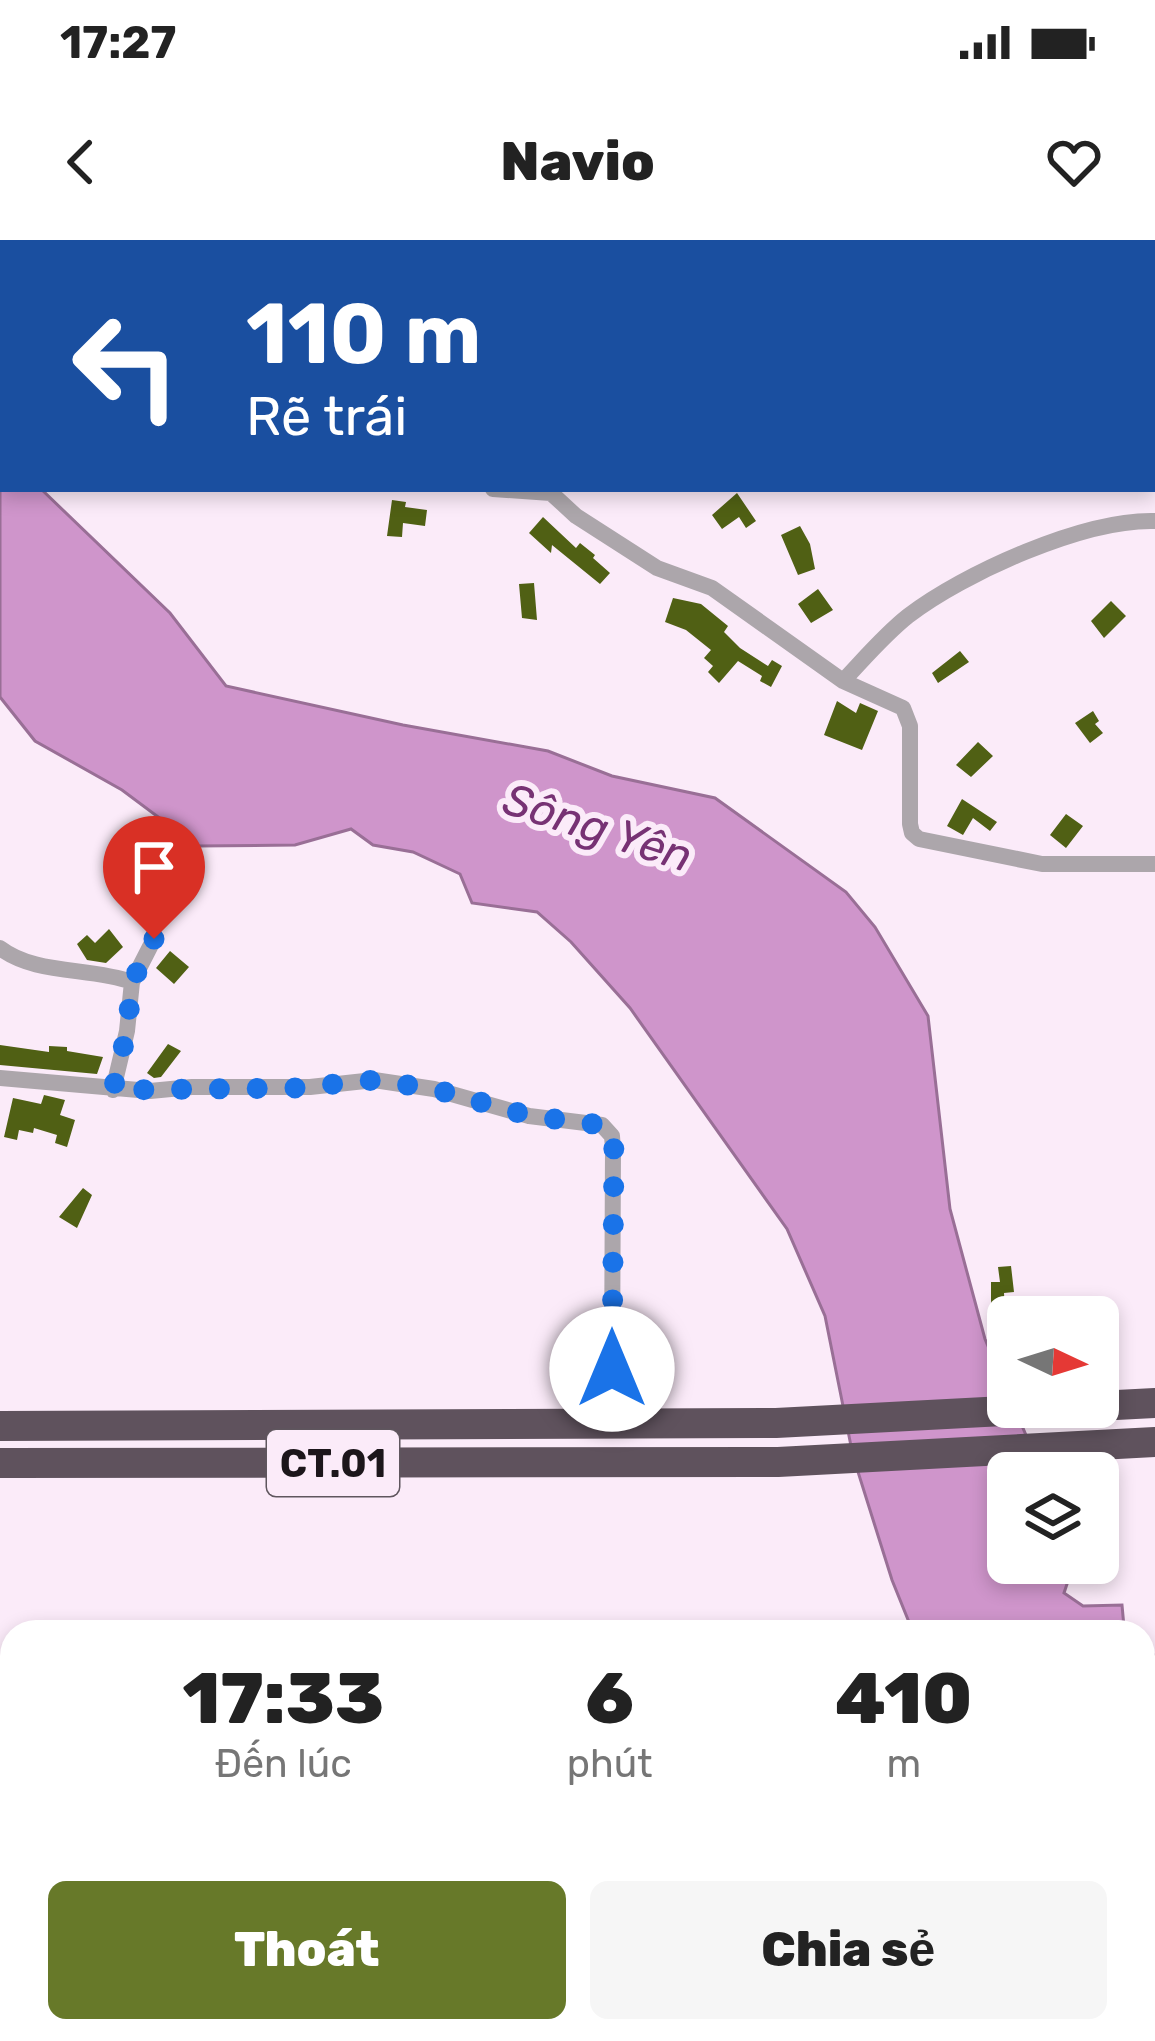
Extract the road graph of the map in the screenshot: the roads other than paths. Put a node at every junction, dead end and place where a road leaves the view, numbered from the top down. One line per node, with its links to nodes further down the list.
1 (536, 492): 3 (street)
2 (1155, 521): 3 (street)
3 (842, 681): 4 (street)
4 (1155, 864)
5 (154, 939): 7 (street)
6 (0, 948): 7 (street)
7 (132, 982): 9 (street)
8 (0, 1078): 9 (street)
9 (113, 1090): 10 (street)
10 (612, 1369)
11 (1155, 1403): 12 (highway, CT.01)
12 (0, 1426)
13 (1155, 1442): 14 (highway, CT.01)
14 (0, 1463)

